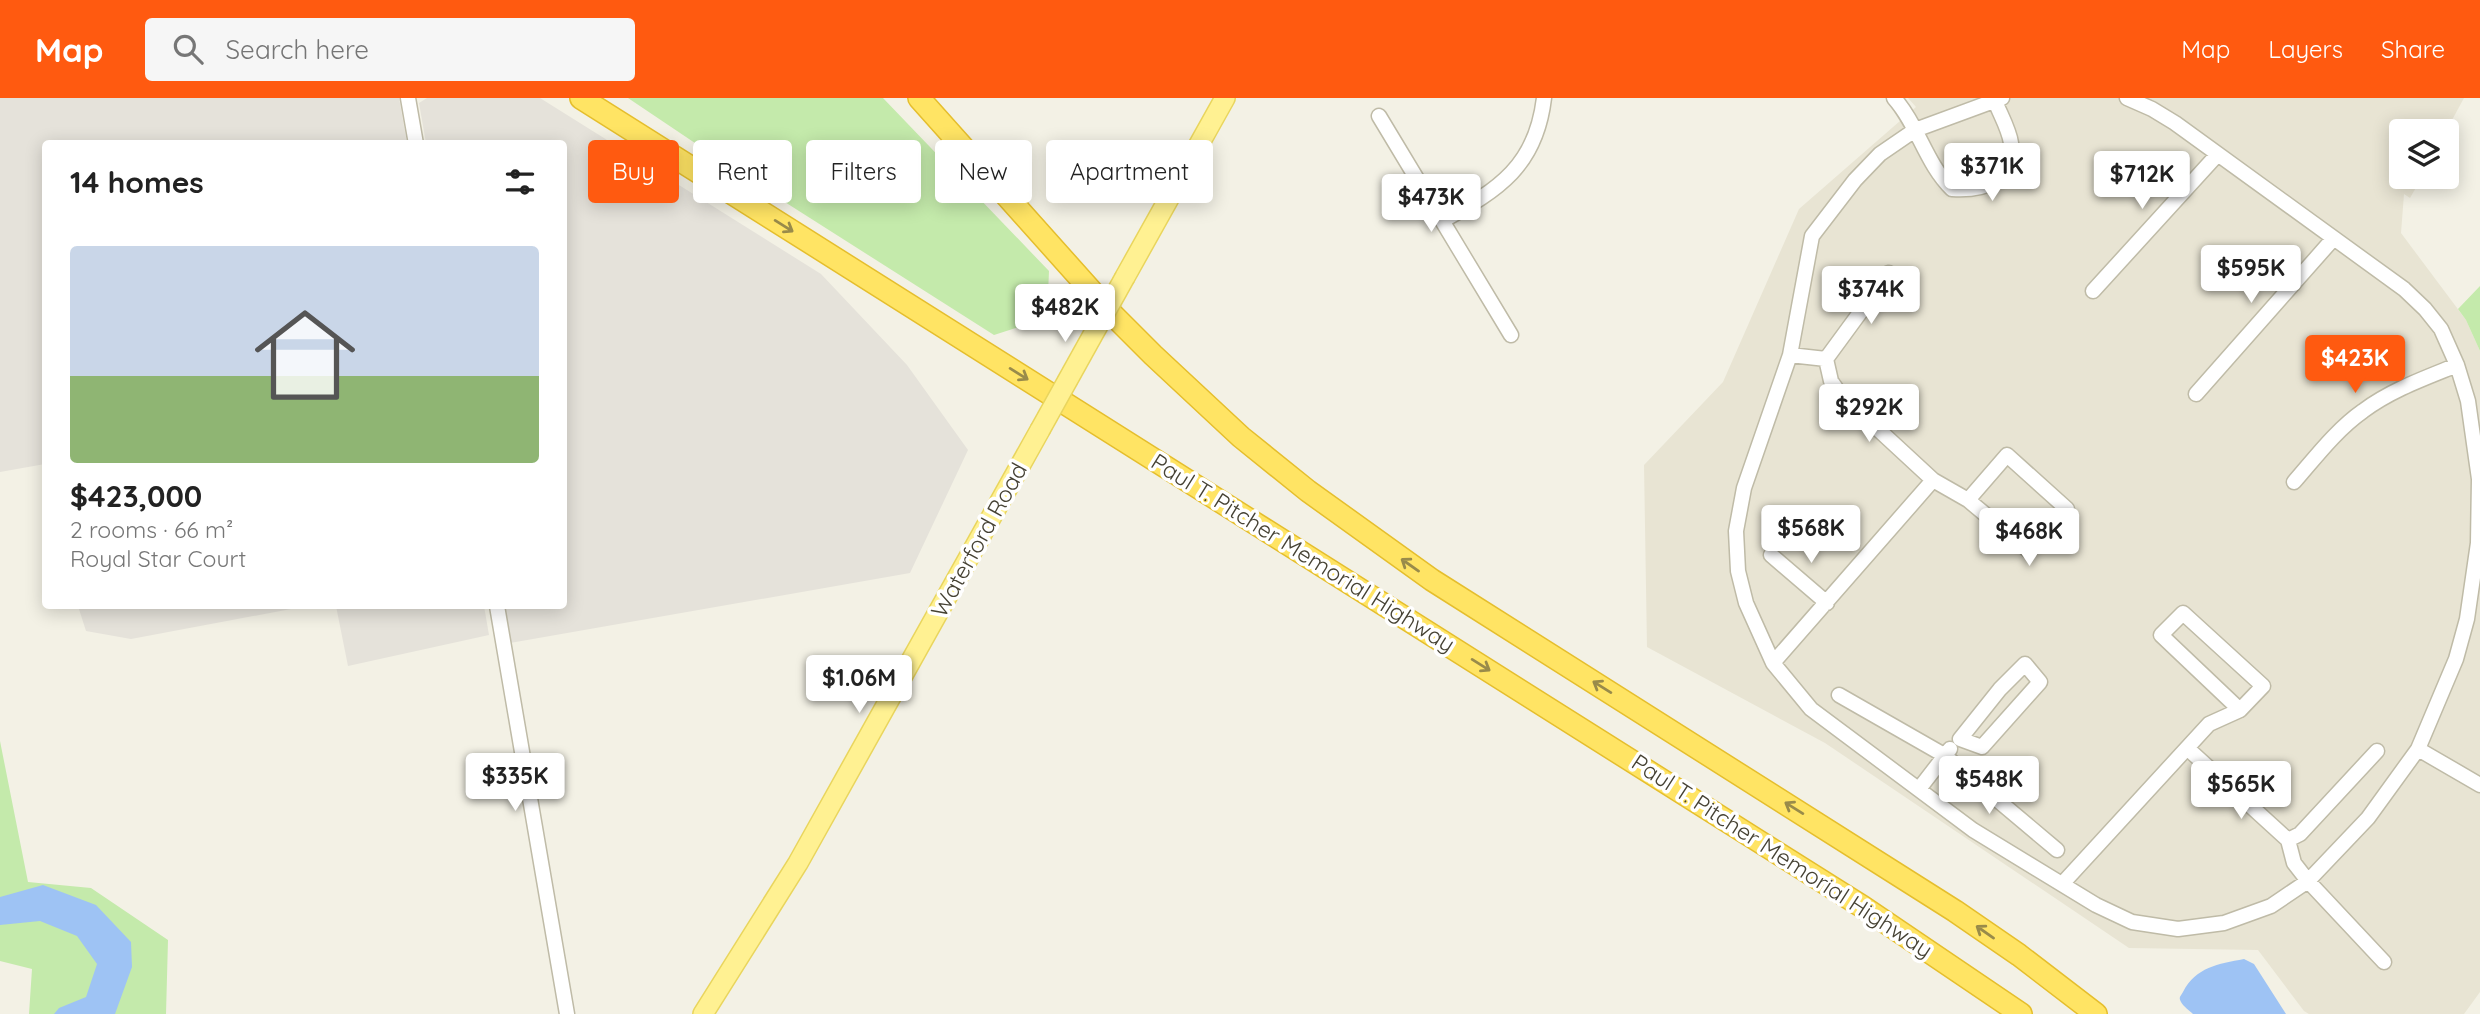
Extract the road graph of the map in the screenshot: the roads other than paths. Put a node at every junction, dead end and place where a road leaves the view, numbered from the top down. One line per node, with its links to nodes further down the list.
1 (408, 98): 11 (street)
2 (581, 98): 43 (highway, Paul T. Pitcher Memorial Highway, one-way to 43)
3 (919, 98): 46 (highway, Paul T. Pitcher Memorial Highway, one-way to 3)
4 (1225, 98): 45 (main road, Waterford Road, bridge)
5 (1544, 98): 13 (street)
6 (1894, 98): 10 (street)
7 (2127, 98): 12 (street)
8 (1998, 99): 10 (street); 10 (street)
9 (1379, 116): 13 (street)
10 (1915, 130): 18 (street)
11 (415, 140)
12 (2217, 155): 14 (street); 16 (street)
13 (1444, 220): 17 (street)
14 (2333, 239): 20 (street); 21 (street)
15 (1889, 273): 19 (street)
16 (2093, 291)
17 (1511, 335)
18 (1790, 355): 19 (street); 28 (street)
19 (1826, 359): 22 (street)
20 (2457, 365): 23 (street); 33 (street)
21 (2196, 394)
22 (1933, 480): 24 (street); 26 (street)
23 (2294, 482)
24 (1968, 499): 24 (street)
25 (1771, 555): 26 (street)
26 (1827, 603): 28 (street)
27 (498, 609): 44 (street)
28 (1773, 663): 37 (street)
29 (1839, 695): 35 (street)
30 (2240, 710): 30 (street); 32 (street)
31 (1959, 738): 31 (street); 35 (street)
32 (2187, 748): 38 (street); 41 (street)
33 (2418, 749): 36 (street); 40 (street)
34 (2377, 751): 38 (street)
35 (1944, 755): 37 (street); 39 (street)
36 (2480, 785)
37 (1919, 789): 41 (street)
38 (2288, 840): 40 (street)
39 (2057, 850)
40 (2308, 881): 41 (street); 42 (street)
41 (2063, 883)
42 (2384, 962)
43 (2017, 1012)
44 (567, 1014)
45 (702, 1014)
46 (2098, 1014)

